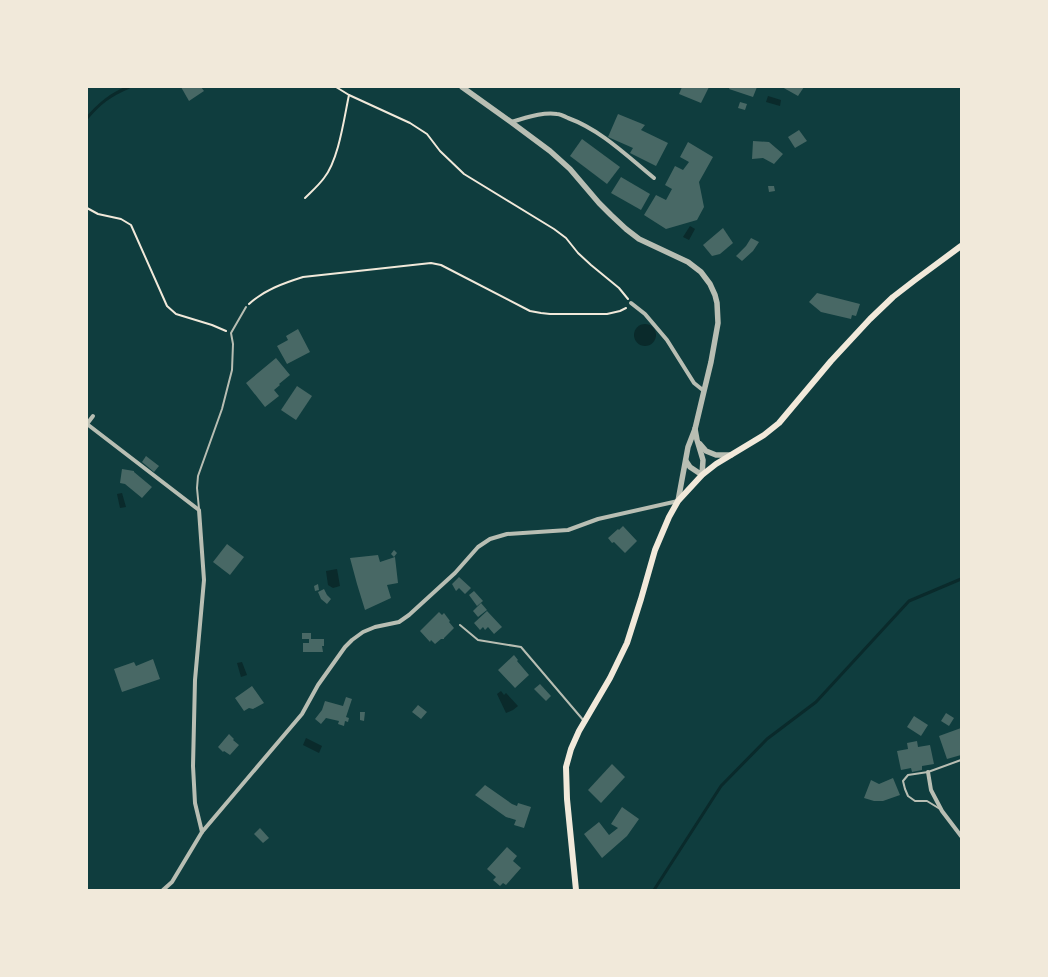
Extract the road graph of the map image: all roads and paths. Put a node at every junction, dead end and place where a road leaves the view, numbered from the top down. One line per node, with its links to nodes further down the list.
1 (336, 87): 3 (path)
2 (462, 87): 4 (street)
3 (348, 95): 6 (path); 9 (path)
4 (511, 122): 5 (street); 13 (street)
5 (654, 178)
6 (305, 198)
7 (87, 208): 12 (path)
8 (961, 246): 18 (main road)
9 (631, 303): 13 (street)
10 (246, 307): 11 (path); 12 (lane)
11 (626, 308)
12 (231, 333): 22 (lane)
13 (704, 391): 16 (street)
14 (92, 416): 15 (street)
15 (87, 424): 22 (street)
16 (695, 429): 17 (street); 19 (street)
17 (697, 440): 18 (street); 20 (street)
18 (731, 455): 20 (main road)
19 (686, 461): 20 (street); 21 (street)
20 (702, 475): 21 (main road)
21 (678, 501): 24 (main road); 28 (street)
22 (199, 510): 28 (street)
23 (460, 625): 24 (lane)
24 (584, 722): 31 (main road)
25 (961, 760): 26 (lane)
26 (928, 772): 27 (street); 27 (lane)
27 (942, 811): 29 (street)
28 (202, 832): 30 (street)
29 (961, 836)
30 (163, 890)
31 (576, 890)

